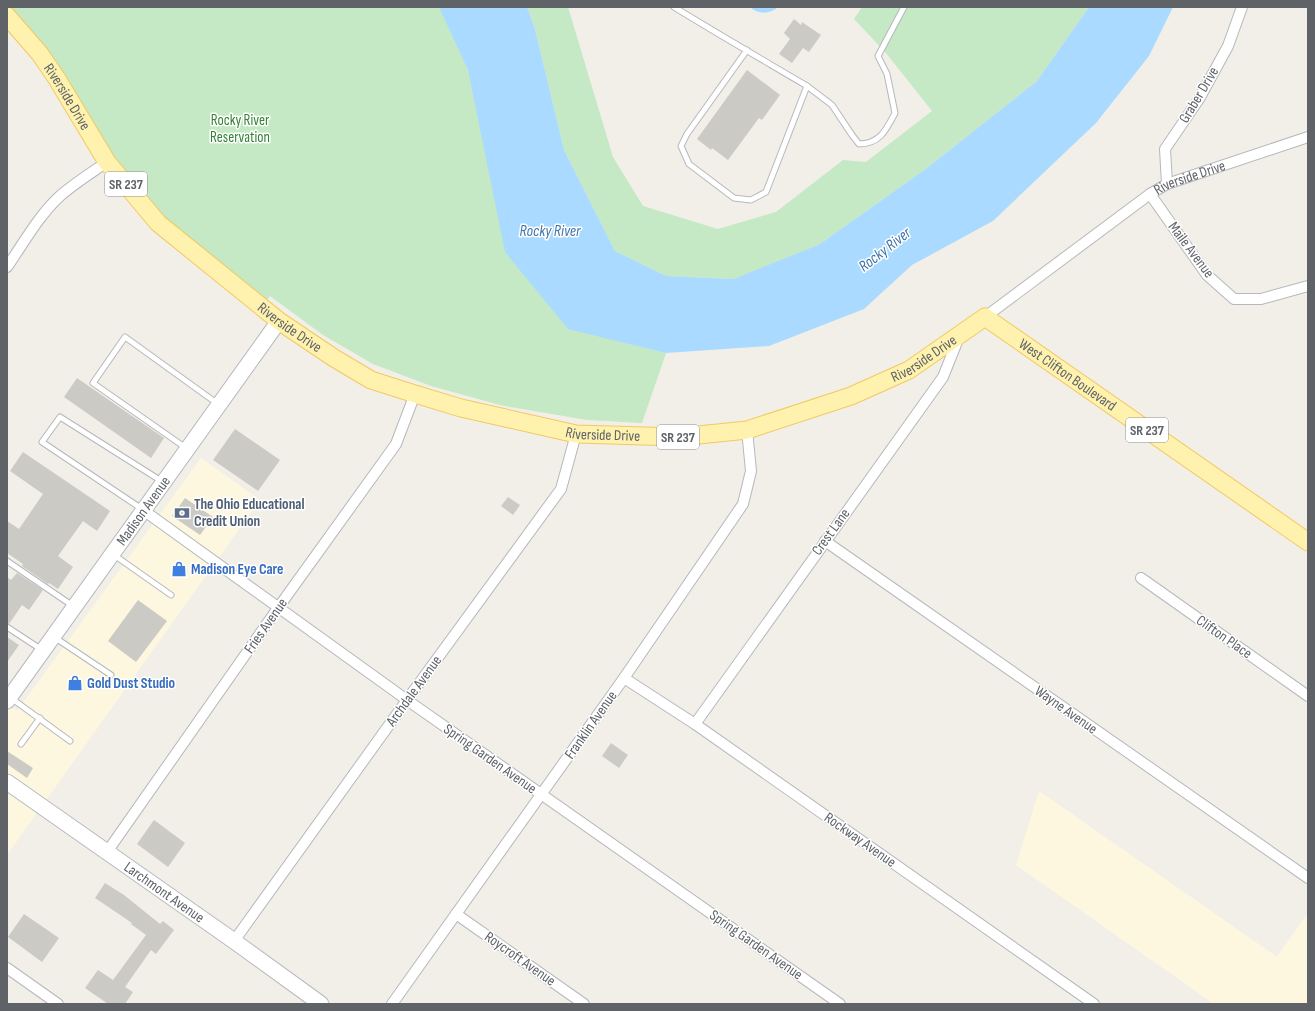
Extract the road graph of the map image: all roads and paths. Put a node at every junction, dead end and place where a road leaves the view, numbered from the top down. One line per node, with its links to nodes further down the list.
1 (674, 7): 5 (lane)
2 (904, 7): 6 (lane)
3 (1242, 7): 9 (street, Graber Drive)
4 (7, 16): 8 (main road, Riverside Drive / SR 237)
5 (746, 50): 6 (lane); 6 (lane)
6 (808, 86)
7 (1308, 137): 9 (street, Riverside Drive)
8 (107, 162): 11 (street); 14 (main road, Riverside Drive / SR 237)
9 (1167, 184): 10 (street, Riverside Drive)
10 (1150, 194): 12 (street, Maile Avenue); 13 (street, Riverside Drive)
11 (7, 267)
12 (1308, 286)
13 (985, 317): 15 (main road, Riverside Drive / SR 237); 24 (main road, West Clifton Boulevard / SR 237)
14 (279, 321): 16 (main road, Riverside Drive / SR 237); 17 (main road, Madison Avenue)
15 (959, 336): 18 (main road, Riverside Drive / SR 237); 23 (street, Crest Lane)
16 (415, 394): 19 (main road, Riverside Drive / SR 237); 30 (street, Fries Avenue)
17 (219, 405): 20 (main road, Madison Avenue); 20 (lane)
18 (747, 430): 19 (main road, Riverside Drive / SR 237); 35 (street, Franklin Avenue)
19 (576, 434): 38 (street, Archdale Avenue)
20 (187, 448): 21 (main road, Madison Avenue)
21 (163, 482): 22 (main road, Madison Avenue); 22 (lane)
22 (143, 510): 25 (main road, Madison Avenue); 30 (street, Spring Garden Avenue)
23 (825, 541): 40 (street, Crest Lane); 46 (street, Wayne Avenue)
24 (1308, 542)
25 (112, 554): 28 (lane); 29 (main road, Madison Avenue)
26 (7, 561): 29 (lane)
27 (1141, 578): 36 (street, Clifton Place)
28 (171, 594)
29 (74, 607): 32 (main road, Madison Avenue)
30 (278, 608): 38 (street, Spring Garden Avenue); 45 (street, Fries Avenue)
31 (7, 627): 33 (lane)
32 (53, 636): 33 (main road, Madison Avenue); 34 (lane)
33 (43, 651): 37 (main road, Madison Avenue)
34 (111, 675)
35 (624, 678): 40 (street, Rockway Avenue); 44 (street, Franklin Avenue)
36 (1308, 696)
37 (8, 699): 39 (lane)
38 (407, 700): 44 (street, Spring Garden Avenue); 48 (street, Archdale Avenue)
39 (40, 718): 41 (lane); 42 (lane)
40 (695, 724): 55 (street, Rockway Avenue)
41 (70, 741)
42 (21, 744)
43 (7, 782): 45 (main road, Larchmont Avenue)
44 (542, 795): 47 (street, Franklin Avenue); 54 (street, Spring Garden Avenue)
45 (107, 852): 48 (main road, Larchmont Avenue)
46 (1308, 878)
47 (456, 914): 52 (street, Franklin Avenue); 53 (street, Roycroft Avenue)
48 (234, 941): 51 (main road, Larchmont Avenue)
49 (7, 968): 50 (street)
50 (58, 1004)
51 (321, 1004)
52 (392, 1004)
53 (584, 1004)
54 (840, 1004)
55 (1094, 1004)

